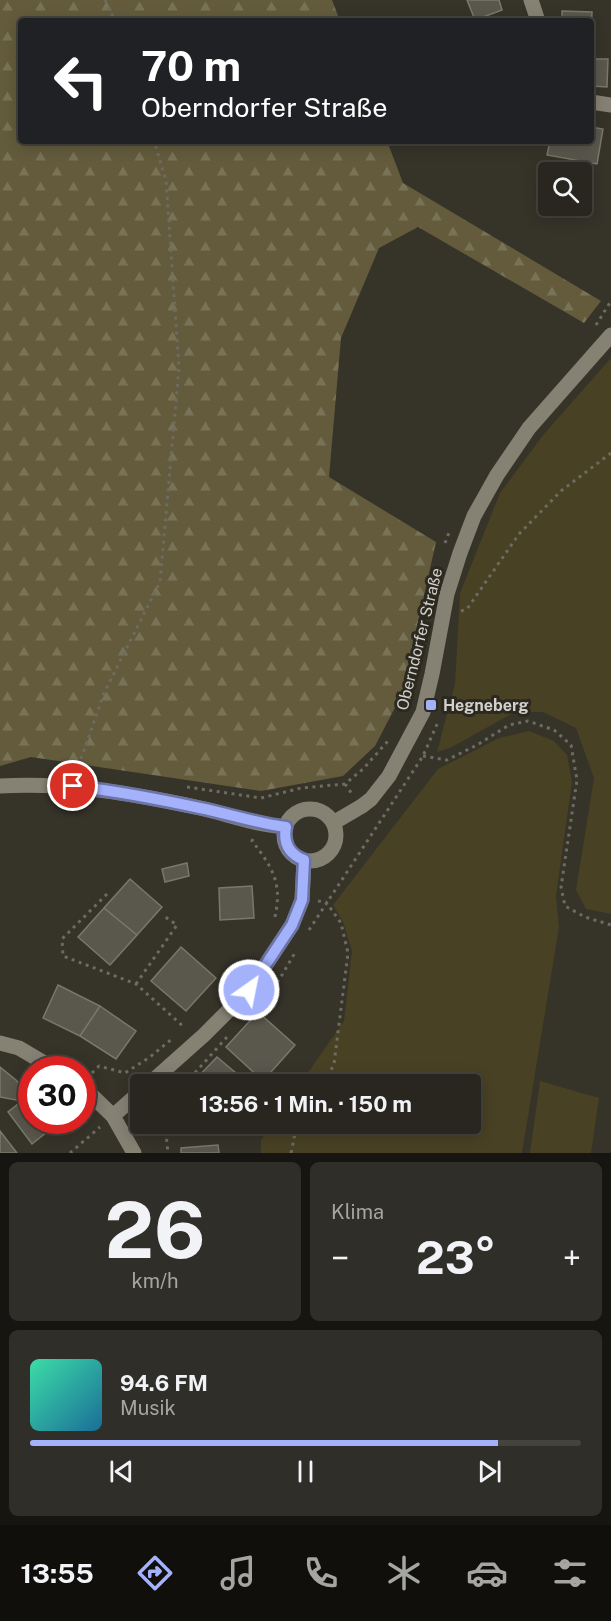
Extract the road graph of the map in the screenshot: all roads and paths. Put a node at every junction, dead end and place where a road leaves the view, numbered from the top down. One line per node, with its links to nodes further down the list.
1 (105, 0): 3 (path)
2 (531, 0): 4 (street)
3 (114, 18)
4 (537, 18)
5 (594, 102): 6 (street)
6 (611, 105)
7 (155, 144): 15 (path)
8 (611, 335): 21 (street, Oberndorfer Straße)
9 (611, 453): 10 (path)
10 (460, 611)
11 (408, 698): 12 (path)
12 (400, 721)
13 (389, 739): 19 (path)
14 (67, 772): 15 (path)
15 (76, 772): 16 (path)
16 (86, 773)
17 (0, 786): 20 (street)
18 (184, 786): 19 (path)
19 (261, 798): 20 (path)
20 (256, 823): 23 (street); 29 (path)
21 (333, 824): 23 (street); 24 (street)
22 (380, 824): 28 (path)
23 (286, 827): 24 (street)
24 (304, 860): 36 (street)
25 (107, 894): 30 (path)
26 (326, 902): 37 (path)
27 (164, 916): 30 (path)
28 (611, 924)
29 (271, 927)
30 (136, 984): 31 (path)
31 (192, 1023)
32 (177, 1035): 35 (path)
33 (0, 1043): 34 (street)
34 (32, 1056)
35 (96, 1070)
36 (160, 1074)
37 (329, 1074)
38 (96, 1092): 40 (street)
39 (130, 1101): 40 (street)
40 (113, 1116): 43 (path); 44 (street)
41 (166, 1134): 45 (path)
42 (295, 1134): 46 (path)
43 (70, 1153)
44 (134, 1153)
45 (168, 1153)
46 (291, 1153)

